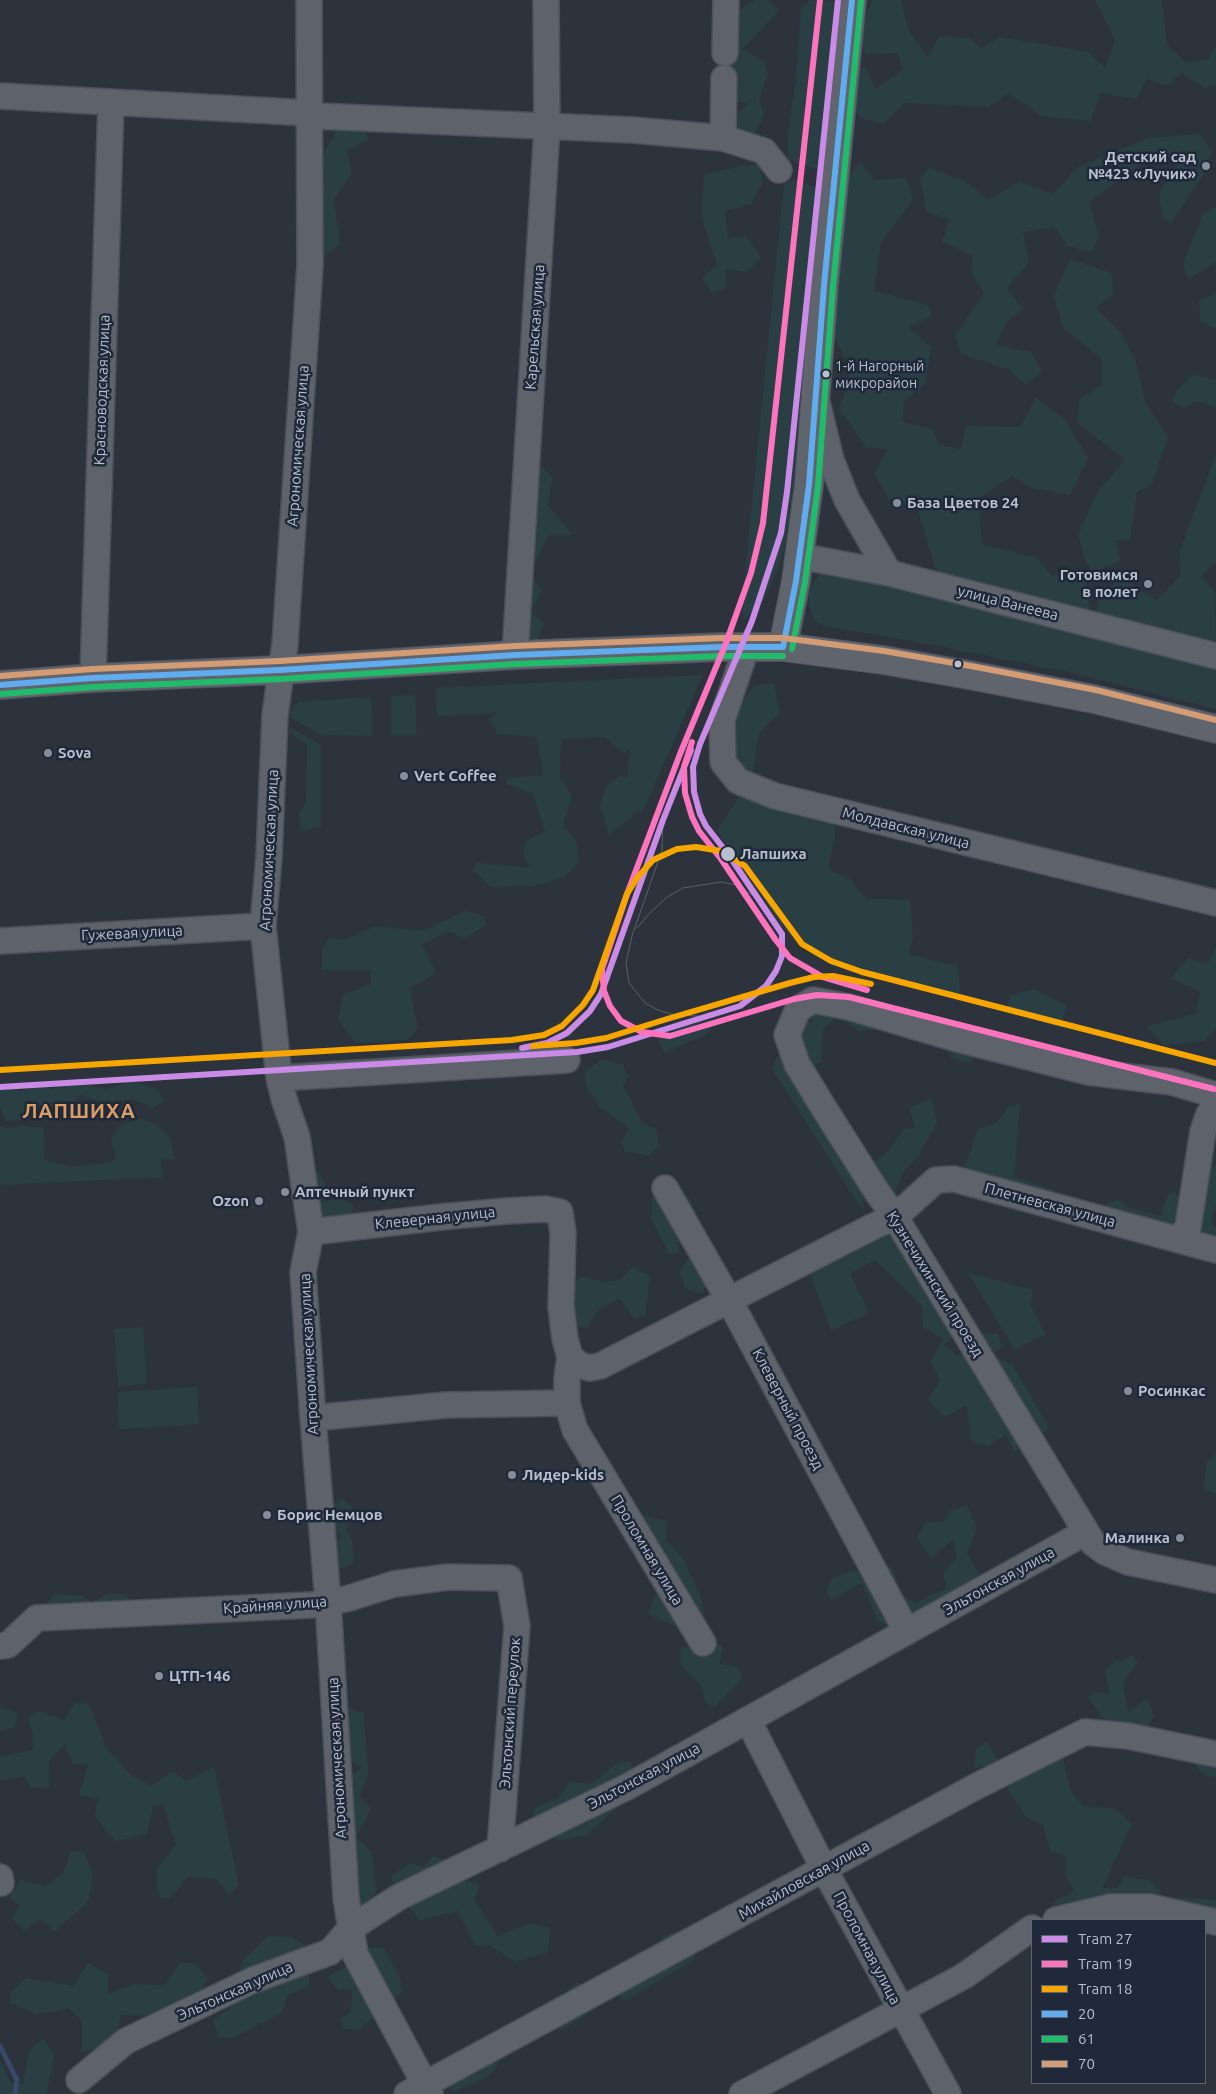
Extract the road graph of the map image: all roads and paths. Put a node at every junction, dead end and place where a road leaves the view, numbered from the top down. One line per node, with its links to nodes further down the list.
1 (309, 0): 9 (street, Агрономическая улица)
2 (546, 0): 10 (street, Карельская улица)
3 (726, 0): 5 (street)
4 (852, 0): 13 (main road)
5 (725, 53)
6 (724, 78): 11 (street)
7 (0, 96): 8 (street)
8 (111, 102): 9 (street); 21 (street, Красноводская улица)
9 (310, 113): 10 (street); 20 (street, Агрономическая улица)
10 (547, 127): 11 (street); 18 (street, Карельская улица)
11 (723, 138): 12 (street)
12 (779, 170)
13 (816, 396): 14 (main road); 15 (street)
14 (799, 556): 15 (street, улица Ванеева); 17 (main road)
15 (889, 573): 19 (street, улица Ванеева)
16 (747, 646): 17 (main road); 18 (main road); 24 (street, Молдавская улица)
17 (783, 647): 23 (main road)
18 (515, 655): 20 (main road)
19 (1216, 656)
20 (280, 670): 21 (main road); 25 (street, Агрономическая улица)
21 (93, 678): 22 (main road)
22 (0, 685)
23 (1216, 729)
24 (1216, 903)
25 (263, 926): 26 (street, Гужевая улица); 28 (street, Агрономическая улица)
26 (0, 940)
27 (567, 1060): 28 (street)
28 (279, 1078): 34 (street, Агрономическая улица)
29 (1216, 1095): 33 (street, Кузнечихинский проезд)
30 (1216, 1104): 35 (street)
31 (665, 1188): 37 (street, Клеверный проезд)
32 (560, 1212): 34 (street, Клеверная улица); 38 (street, Проломная улица)
33 (895, 1217): 35 (street, Плетневская улица); 37 (street, Плетневская улица); 41 (street, Кузнечихинский проезд)
34 (311, 1232): 40 (street, Агрономическая улица)
35 (1179, 1240): 36 (street, Плетневская улица)
36 (1216, 1250)
37 (729, 1300): 38 (street, Плетневская улица); 45 (street, Клеверный проезд)
38 (570, 1357): 39 (street, Проломная улица)
39 (567, 1403): 40 (street); 46 (street, Проломная улица)
40 (312, 1418): 44 (street, Агрономическая улица)
41 (1086, 1532): 43 (street); 45 (street, Эльтонская улица)
42 (509, 1578): 44 (street, Крайняя улица); 50 (street, Эльтонский переулок)
43 (1216, 1580)
44 (328, 1602): 47 (street, Крайняя улица); 54 (street, Агрономическая улица)
45 (907, 1632): 48 (street, Эльтонская улица)
46 (703, 1643)
47 (0, 1646)
48 (748, 1720): 50 (street, Эльтонская улица); 51 (street, Проломная улица)
49 (1216, 1754): 51 (street, Михайловская улица)
50 (500, 1849): 54 (street, Эльтонская улица)
51 (824, 1869): 56 (street, Проломная улица); 58 (street, Михайловская улица)
52 (1060, 1919): 53 (street)
53 (1203, 1919)
54 (351, 1928): 57 (street, Эльтонская улица); 58 (street, Агрономическая улица)
55 (1031, 1929): 56 (street)
56 (901, 2011): 59 (street); 60 (street, Проломная улица)
57 (78, 2080)
58 (421, 2091)
59 (742, 2094)
60 (948, 2094)

